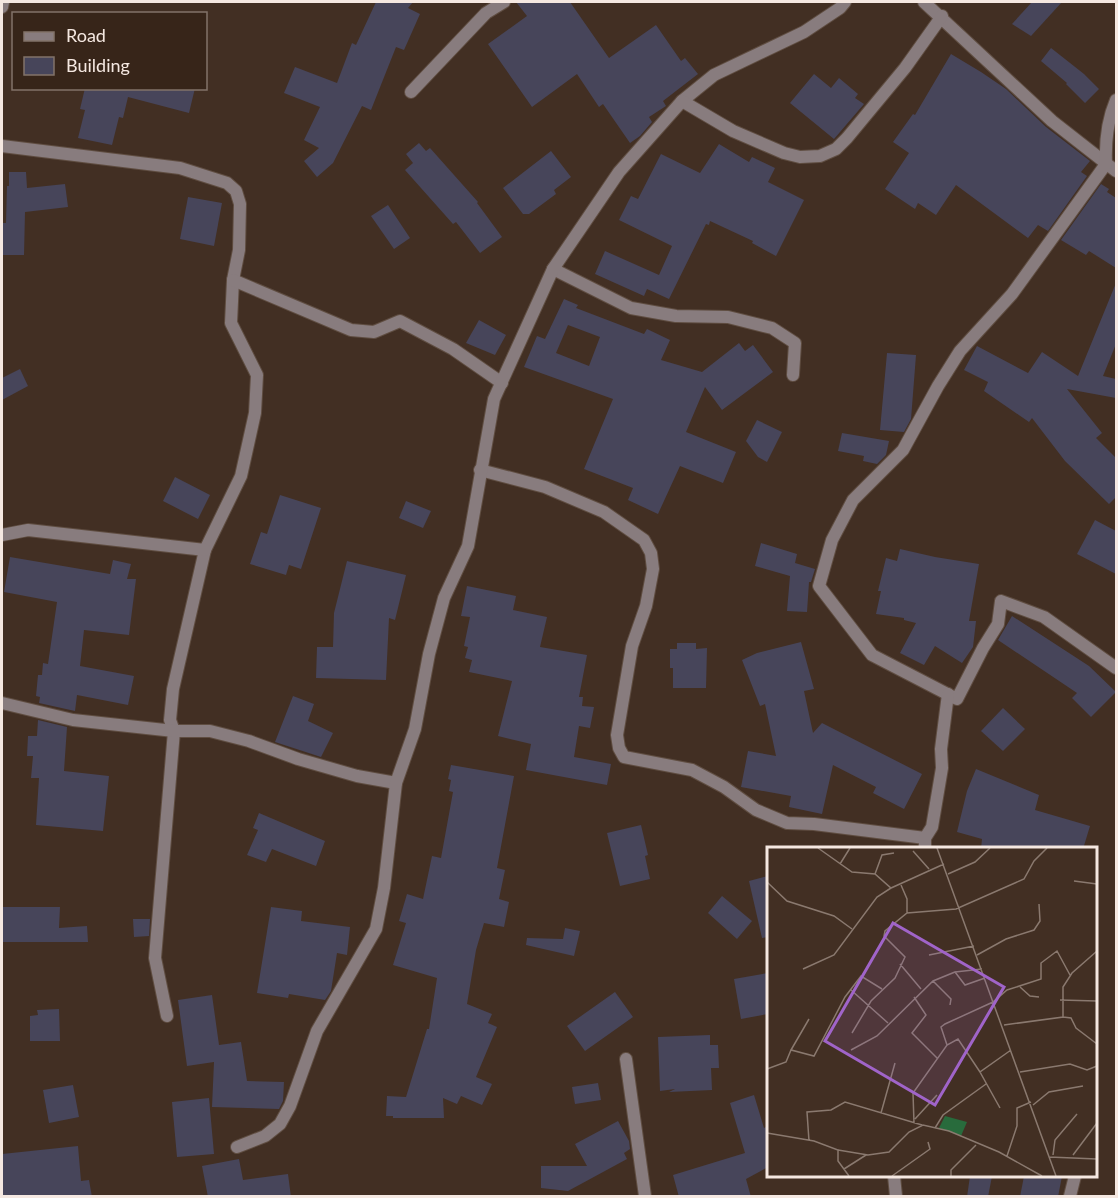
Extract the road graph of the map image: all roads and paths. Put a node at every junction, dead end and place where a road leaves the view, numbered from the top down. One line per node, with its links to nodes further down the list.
1 (3, 2): 5 (street)
2 (504, 2): 7 (street)
3 (845, 2): 9 (street)
4 (924, 2): 6 (street)
5 (2, 7)
6 (942, 16): 9 (street); 11 (street)
7 (411, 92)
8 (1116, 100): 11 (street)
9 (682, 101): 12 (street)
10 (2, 146): 13 (street)
11 (1111, 168): 20 (street)
12 (553, 269): 14 (street); 15 (street)
13 (233, 280): 15 (street); 18 (street)
14 (793, 375)
15 (501, 382): 16 (street)
16 (480, 470): 23 (street); 24 (street)
17 (2, 535): 18 (street)
18 (205, 550): 22 (street)
19 (1116, 668): 20 (street)
20 (948, 694): 24 (street)
21 (2, 703): 22 (street)
22 (174, 731): 23 (street); 25 (street)
23 (396, 783): 27 (street)
24 (925, 843)
25 (167, 1016)
26 (626, 1059): 30 (street)
27 (237, 1147)
28 (894, 1177): 31 (street)
29 (1075, 1177): 32 (street)
30 (645, 1197)
31 (896, 1197)
32 (1070, 1197)

